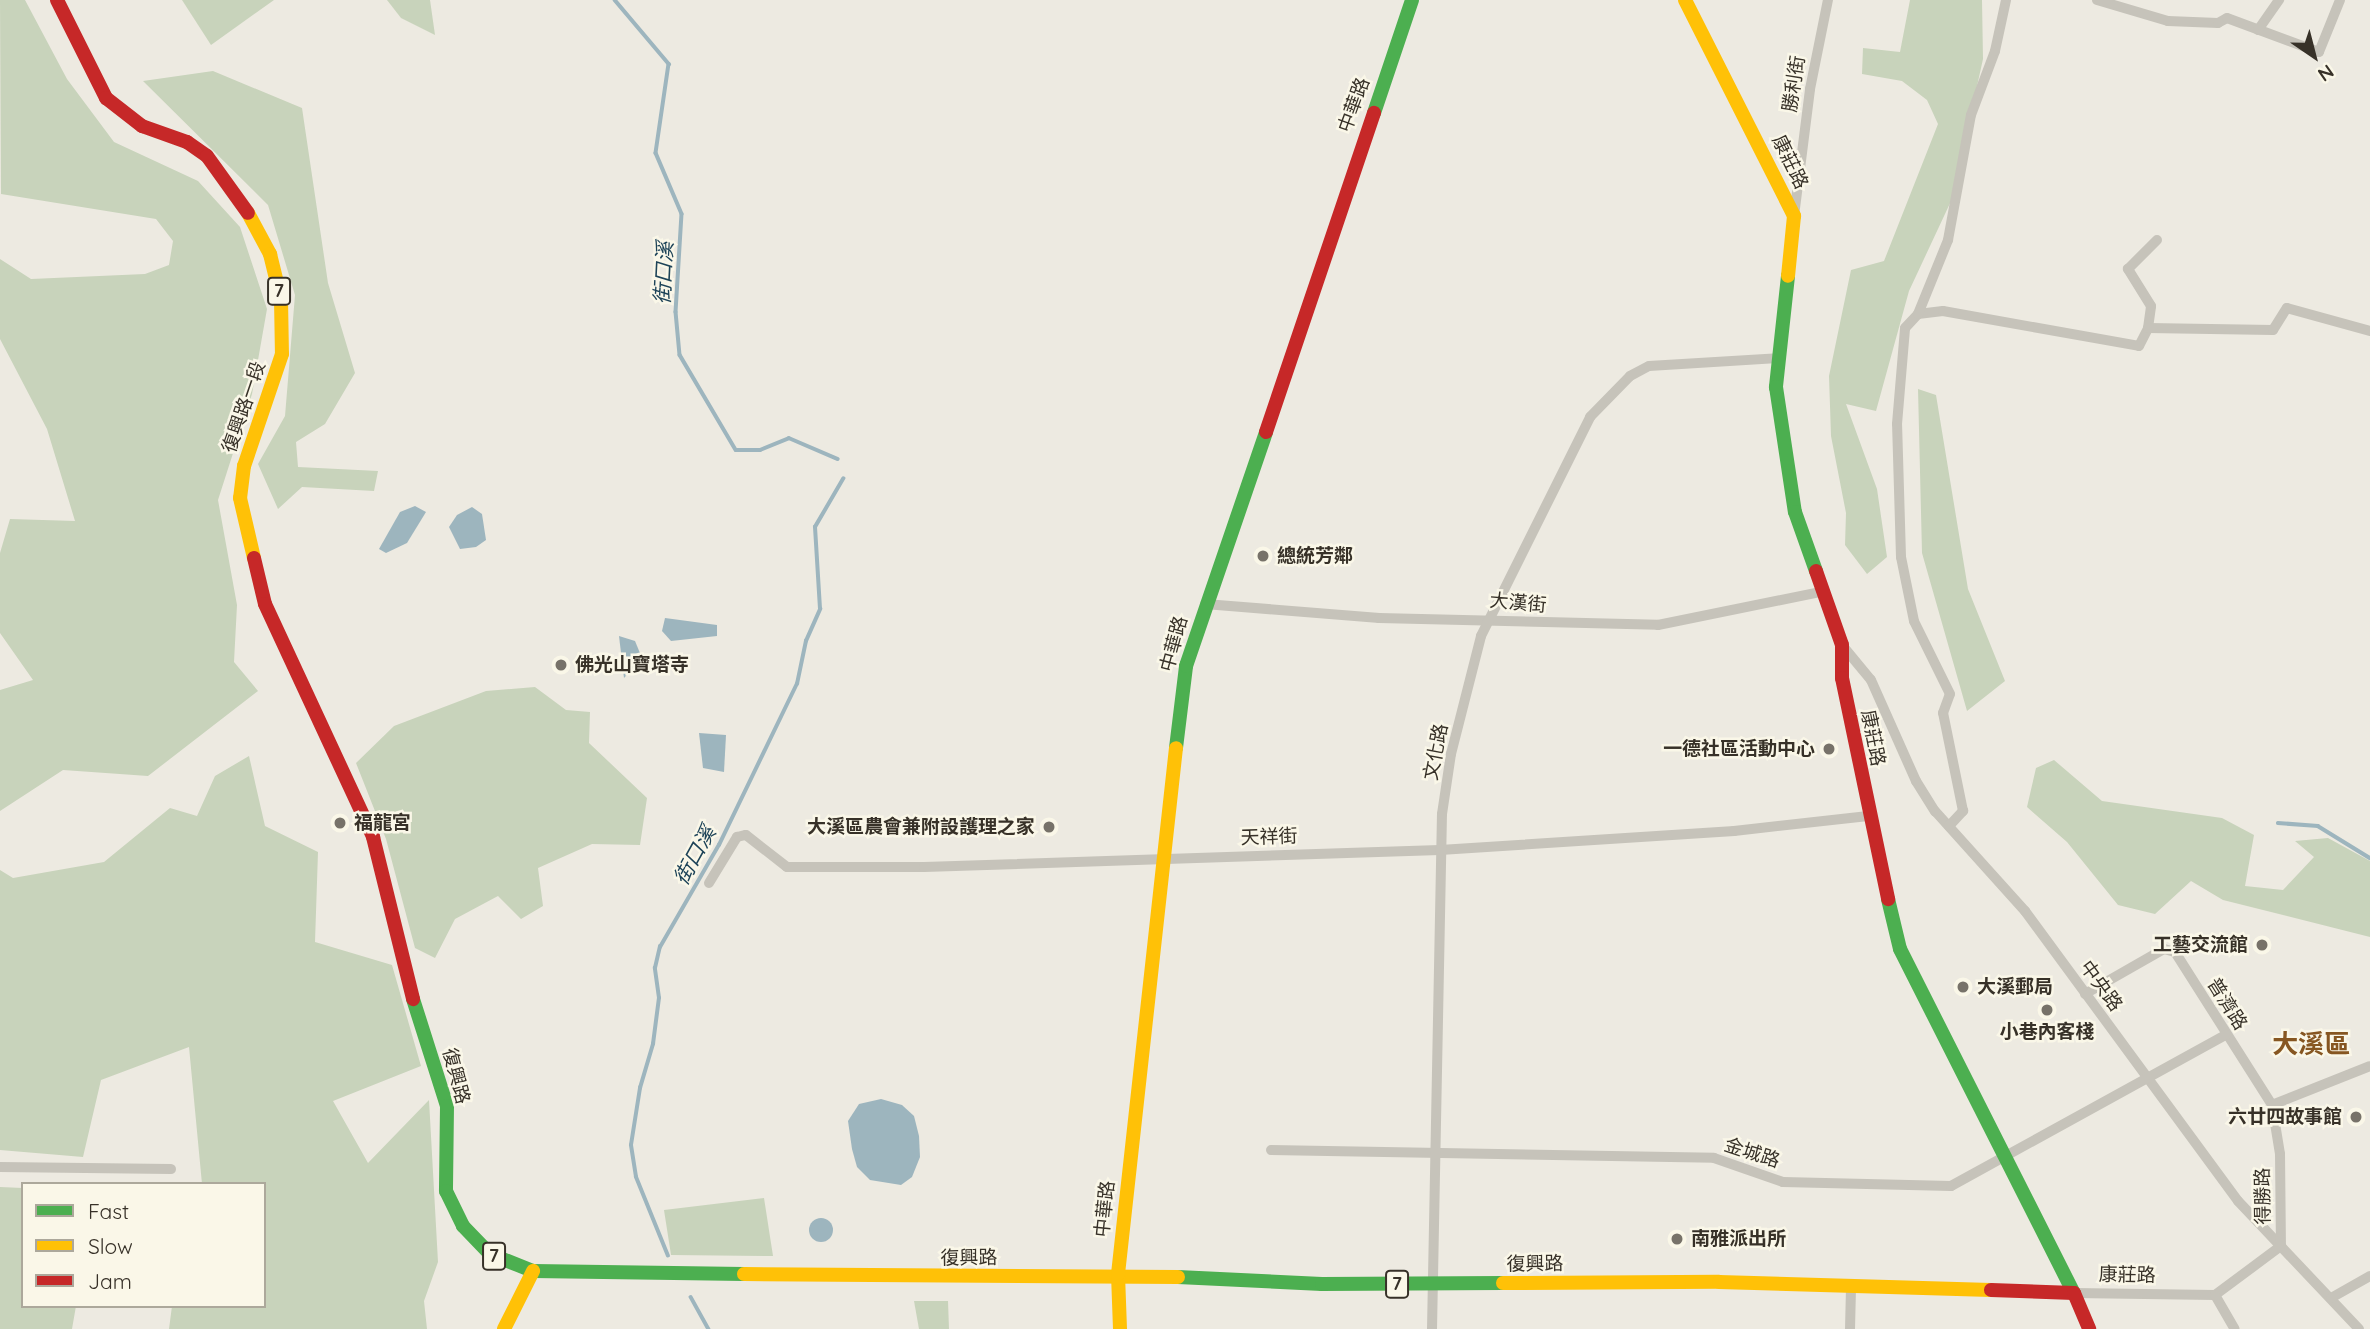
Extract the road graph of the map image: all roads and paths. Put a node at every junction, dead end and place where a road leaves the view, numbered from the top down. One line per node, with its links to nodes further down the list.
1 (57, 0): 20 (main road, 復興路一段 / 7)
2 (1412, 0): 17 (main road, 中華路)
3 (1685, 0): 10 (main road, 康莊路)
4 (1828, 0): 10 (street, 勝利街)
5 (2006, 0): 12 (street)
6 (2097, 0): 9 (street)
7 (2279, 0): 9 (street)
8 (2340, 0): 9 (street)
9 (2258, 30)
10 (1794, 216): 15 (main road, 康莊路)
11 (2157, 240): 13 (street)
12 (1919, 314): 13 (street); 22 (street)
13 (2148, 328): 14 (street)
14 (2370, 331)
15 (1778, 358): 16 (main road, 康莊路); 18 (street, 文化路)
16 (1825, 591): 18 (street, 大漢街); 19 (main road, 康莊路)
17 (1205, 604): 18 (street, 大漢街); 24 (main road, 中華路)
18 (1490, 618): 23 (street, 文化路)
19 (1842, 645): 21 (main road, 康莊路); 22 (street, 中央路)
20 (300, 672): 37 (main road, 復興路 / 7)
21 (1868, 816): 23 (street, 天祥街); 33 (main road, 康莊路)
22 (1949, 826): 26 (street, 中央路)
23 (1440, 850): 24 (street, 天祥街); 32 (street, 文化路)
24 (1160, 860): 25 (street, 天祥街); 38 (main road, 中華路)
25 (709, 883)
26 (2085, 994): 27 (street, 普濟路); 29 (street, 中央路)
27 (2226, 1035): 29 (street, 金城路); 30 (street, 普濟路)
28 (2370, 1066): 30 (street)
29 (2147, 1080): 33 (street, 金城路); 36 (street, 中央路)
30 (2272, 1105): 36 (street, 得勝路)
31 (1271, 1150): 32 (street, 金城路)
32 (1436, 1150): 33 (street, 金城路); 40 (street, 文化路)
33 (2004, 1159): 42 (main road, 康莊路)
34 (0, 1167): 35 (street)
35 (171, 1169)
36 (2281, 1246): 43 (street, 得勝路); 44 (street, 中央路)
37 (533, 1271): 38 (main road, 復興路 / 7); 45 (main road)
38 (1118, 1274): 40 (main road, 復興路 / 7); 46 (main road, 中華路)
39 (2370, 1276): 44 (street)
40 (1432, 1284): 41 (main road, 復興路 / 7); 47 (street, 文化路)
41 (1851, 1288): 42 (main road, 復興路 / 7); 48 (street)
42 (2074, 1293): 43 (street, 康莊路); 49 (main road)
43 (2215, 1295): 50 (street)
44 (2331, 1298): 51 (street, 中央路)
45 (504, 1329)
46 (1119, 1329)
47 (1432, 1329)
48 (1850, 1329)
49 (2089, 1329)
50 (2235, 1329)
51 (2359, 1329)

